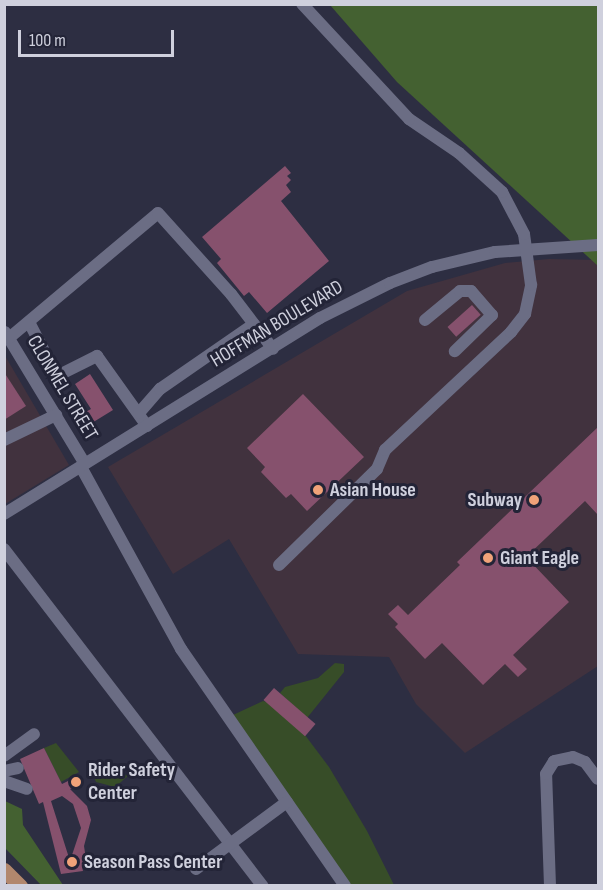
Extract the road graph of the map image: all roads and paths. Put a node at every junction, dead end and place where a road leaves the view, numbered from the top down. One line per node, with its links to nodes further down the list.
1 (302, 4): 3 (street)
2 (598, 245): 3 (street, HOFFMAN BOULEVARD)
3 (528, 248): 8 (street, HOFFMAN BOULEVARD); 17 (street)
4 (425, 320): 9 (street)
5 (29, 322): 6 (street); 7 (street); 10 (street)
6 (254, 324): 8 (street); 10 (street)
7 (7, 335): 11 (street, CLONMEL STREET)
8 (273, 349): 12 (street, HOFFMAN BOULEVARD)
9 (455, 351)
10 (138, 413): 12 (street)
11 (56, 415): 13 (street); 14 (street, CLONMEL STREET)
12 (147, 426): 14 (street, HOFFMAN BOULEVARD)
13 (4, 440)
14 (83, 466): 15 (street, HOFFMAN BOULEVARD); 25 (street, CLONMEL STREET)
15 (6, 510)
16 (4, 549): 26 (street)
17 (279, 566)
18 (34, 734): 19 (street)
19 (4, 756)
20 (18, 768): 21 (street)
21 (4, 771)
22 (598, 779): 32 (street)
23 (4, 781): 24 (street)
24 (27, 789)
25 (287, 802): 26 (street); 31 (street, CLONMEL STREET)
26 (230, 844): 27 (street); 30 (street)
27 (196, 869)
28 (4, 870): 29 (main road)
29 (20, 885)
30 (263, 885)
31 (345, 885)
32 (550, 885)

